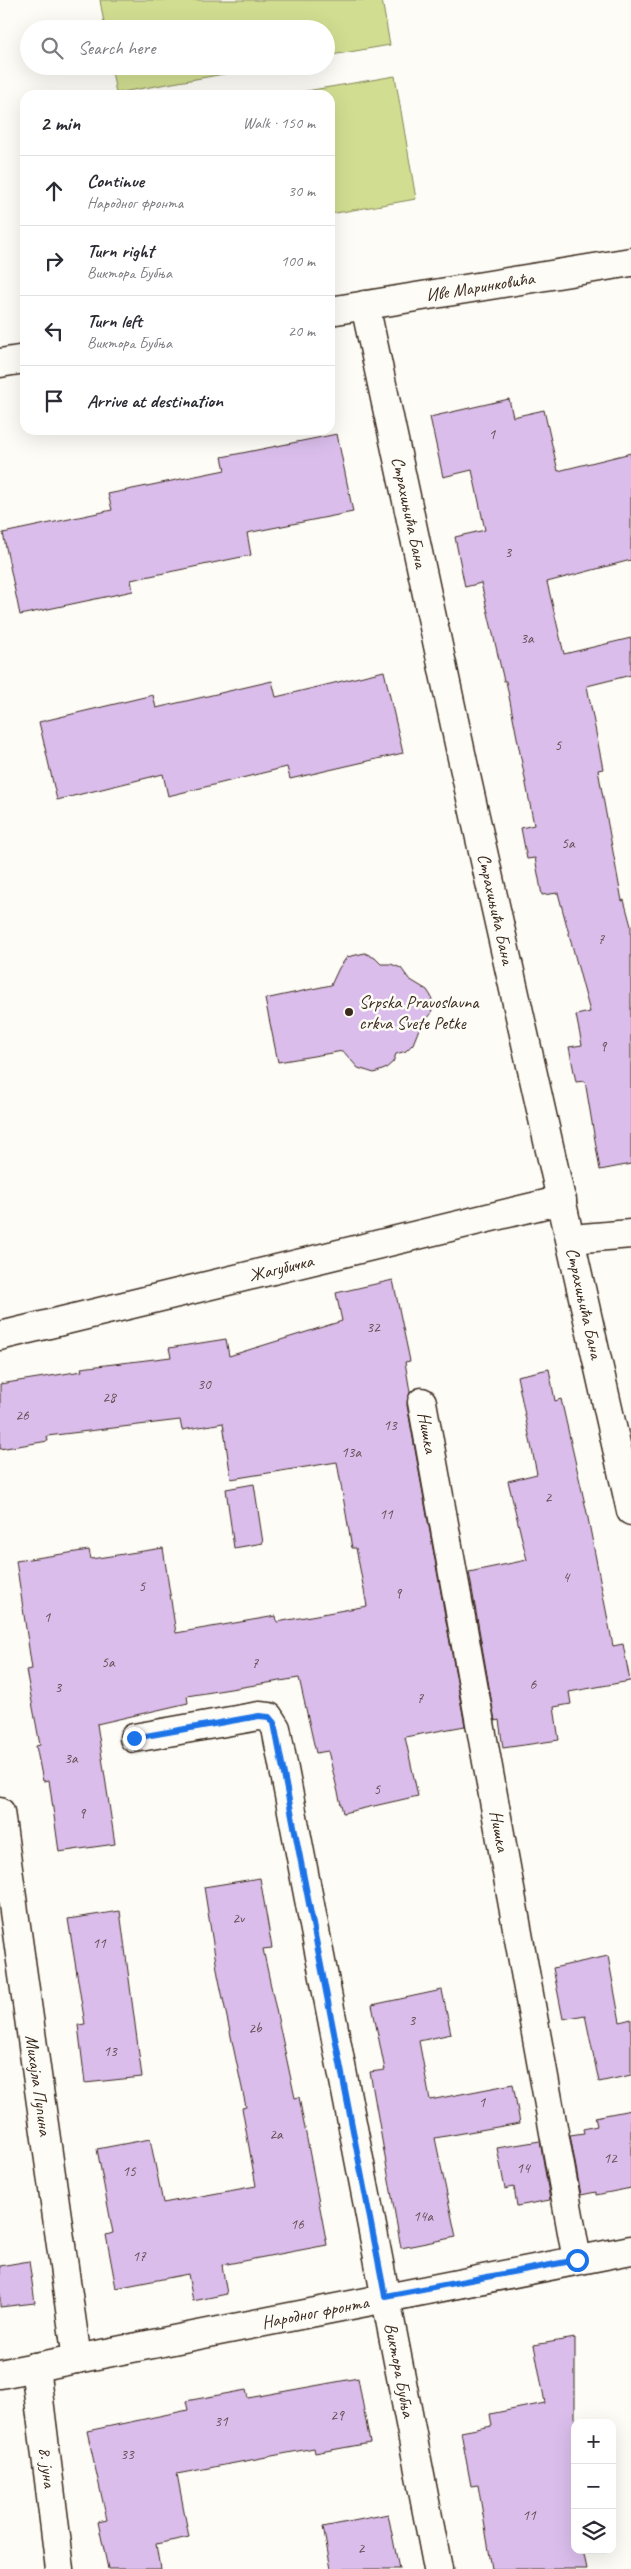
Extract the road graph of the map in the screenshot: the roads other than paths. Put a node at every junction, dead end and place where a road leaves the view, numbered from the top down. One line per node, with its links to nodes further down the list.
1 (631, 262): 2 (street, Иве Маринковића)
2 (365, 305): 3 (street, Иве Маринковића); 6 (street, Страхињића Бана)
3 (335, 310)
4 (20, 360): 5 (street)
5 (0, 363)
6 (562, 1200): 8 (street, Страхињића Бана); 9 (street, Жагубичка)
7 (631, 1234): 8 (street)
8 (571, 1239): 11 (street, Страхињића Бана)
9 (0, 1336)
10 (422, 1402): 15 (street, Нишка)
11 (631, 1511)
12 (134, 1738): 16 (street, Виктора Бубња)
13 (0, 1812): 17 (street, Михајла Пупина)
14 (631, 2250): 15 (street, Народног фронта)
15 (577, 2260): 16 (street, Народног фронта)
16 (385, 2296): 17 (street, Народног фронта); 21 (street, Виктора Бубња)
17 (77, 2359): 18 (street, Народног фронта)
18 (36, 2367): 19 (street, Народног фронта); 20 (street, 8. јуна)
19 (0, 2374)
20 (60, 2569)
21 (438, 2569)

